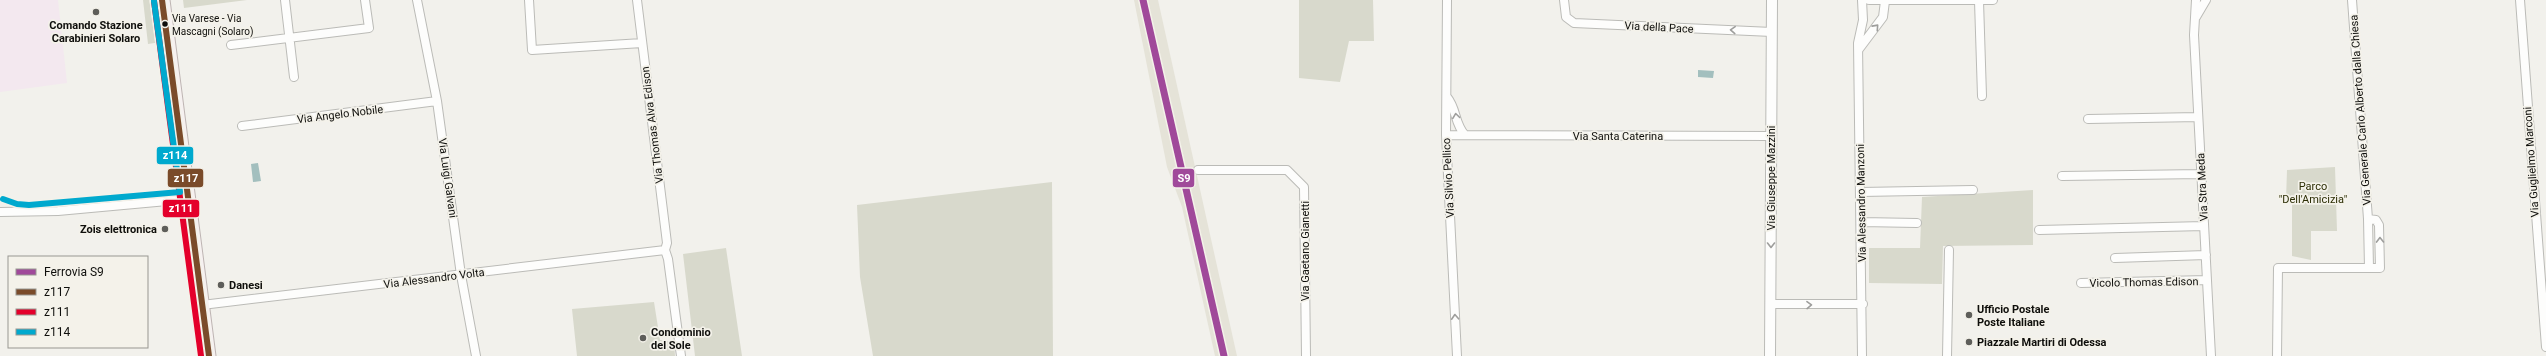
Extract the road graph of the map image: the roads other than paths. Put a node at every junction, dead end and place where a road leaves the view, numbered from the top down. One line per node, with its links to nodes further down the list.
1 (285, 0): 23 (street)
2 (365, 0): 23 (street)
3 (418, 0): 30 (street, Via Luigi Galvani)
4 (529, 0): 24 (street)
5 (637, 0): 24 (street, Via Thomas Alva Edison)
6 (1447, 0): 29 (street, Via Silvio Pellico)
7 (1564, 0): 22 (street, Via della Pace, one-way to 7)
8 (1772, 0): 22 (street, Via Giuseppe Mazzini)
9 (1862, 0): 26 (street, Via Alessandro Manzoni)
10 (1869, 0): 19 (street)
11 (1954, 0): 19 (street); 20 (street)
12 (1993, 0): 20 (street)
13 (2196, 0): 21 (street, Via Stra Meda)
14 (2199, 0): 15 (street)
15 (2206, 0): 21 (street, Via Stra Meda)
16 (2352, 0): 70 (street, Via Generale Carlo Alberto dalla Chiesa)
17 (2520, 0): 60 (street, Via Guglielmo Marconi)
18 (163, 1): 42 (main road)
19 (1886, 1): 26 (street, one-way to 19)
20 (1979, 1): 28 (street)
21 (2195, 18): 31 (street, Via Stra Meda)
22 (1772, 32): 36 (street, Via Giuseppe Mazzini)
23 (290, 38): 25 (street); 27 (street)
24 (642, 43): 50 (street, Via Thomas Alva Edison)
25 (231, 45)
26 (1859, 50): 41 (street, Via Alessandro Manzoni)
27 (294, 77)
28 (1982, 96)
29 (1447, 97): 34 (street, Via Silvio Pellico); 35 (street, one-way to 29)
30 (437, 101): 33 (street, Via Angelo Nobile); 54 (street, Via Luigi Galvani)
31 (2198, 117): 32 (street); 38 (street, Via Stra Meda)
32 (2088, 119)
33 (242, 126)
34 (1446, 135): 35 (street, Via Santa Caterina); 65 (street, Via Silvio Pellico, one-way to 34)
35 (1464, 135): 36 (street, Via Santa Caterina)
36 (1771, 136): 57 (street, Via Giuseppe Mazzini, one-way to 57)
37 (1198, 170): 64 (street, Via Gaetano Gianetti)
38 (2201, 174): 39 (street); 48 (street, Via Stra Meda)
39 (2062, 176)
40 (1973, 190): 41 (street)
41 (1861, 192): 46 (street, Via Alessandro Manzoni)
42 (189, 199): 45 (street); 59 (main road)
43 (0, 206): 45 (street)
44 (0, 212): 45 (street)
45 (15, 212)
46 (1861, 222): 47 (street); 58 (street, Via Alessandro Manzoni)
47 (1917, 222)
48 (2204, 226): 49 (street); 52 (street, Via Stra Meda)
49 (2039, 230)
50 (665, 250): 54 (street, Via Alessandro Volta); 63 (street, Via Thomas Alva Edison)
51 (1949, 250): 68 (street)
52 (2206, 256): 53 (street); 55 (street, Via Stra Meda)
53 (2115, 258)
54 (461, 275): 59 (street, Via Alessandro Volta); 62 (street, Via Luigi Galvani)
55 (2207, 280): 56 (street, Vicolo Thomas Edison); 69 (street, Via Stra Meda)
56 (2081, 283)
57 (1770, 304): 58 (street, one-way to 58); 66 (street, Via Giuseppe Mazzini)
58 (1863, 304): 67 (street, Via Alessandro Manzoni)
59 (202, 305): 61 (main road)
60 (2546, 348)
61 (209, 356)
62 (476, 356)
63 (681, 356)
64 (1306, 356)
65 (1457, 356)
66 (1770, 356)
67 (1862, 356)
68 (1947, 356)
69 (2211, 356)
70 (2277, 356)

